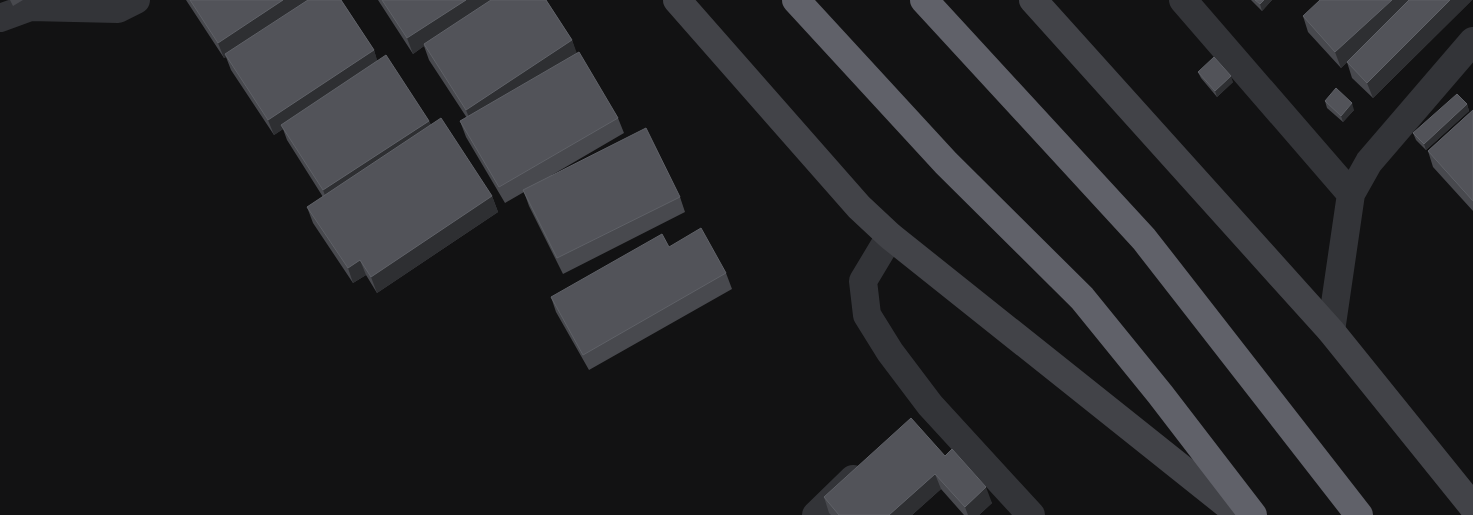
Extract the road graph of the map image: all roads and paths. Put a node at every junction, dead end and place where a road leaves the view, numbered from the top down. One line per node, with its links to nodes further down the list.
1 (136, 0): 7 (street)
2 (677, 0): 10 (main road)
3 (796, 0): 17 (highway)
4 (924, 0): 18 (highway)
5 (1033, 0): 11 (main road)
6 (1183, 0): 9 (street)
7 (0, 18)
8 (1473, 41): 9 (street)
9 (1351, 194): 11 (street)
10 (890, 236): 15 (street); 16 (main road)
11 (1331, 331): 13 (main road)
12 (873, 460): 14 (street)
13 (1473, 507)
14 (816, 515)
15 (1031, 515)
16 (1240, 515)
17 (1252, 515)
18 (1359, 515)

